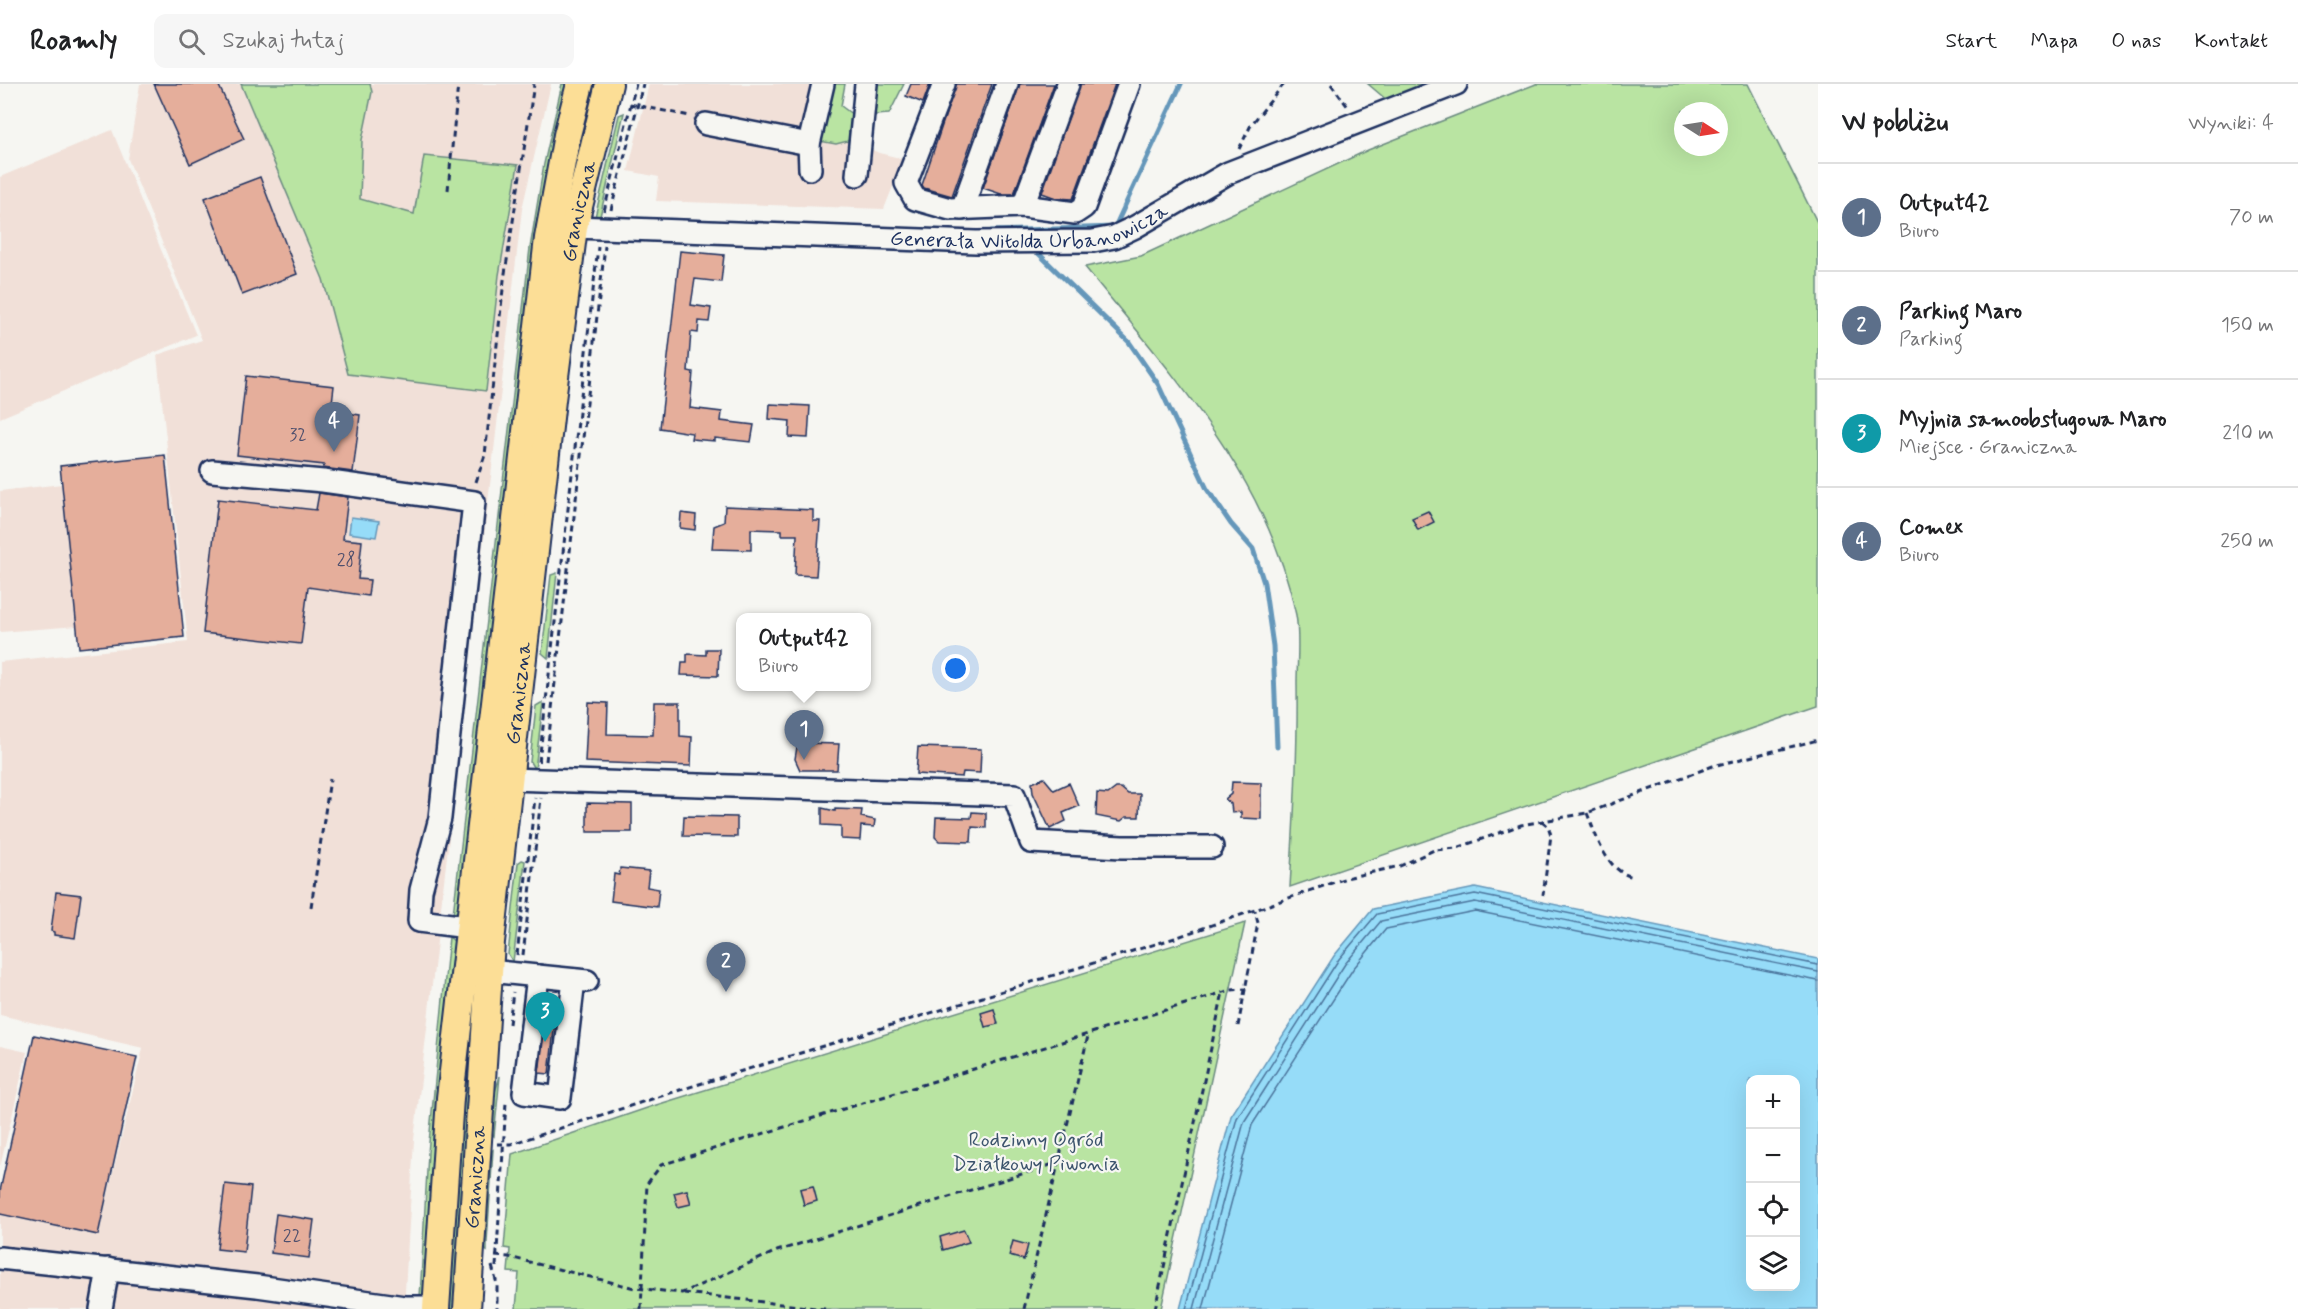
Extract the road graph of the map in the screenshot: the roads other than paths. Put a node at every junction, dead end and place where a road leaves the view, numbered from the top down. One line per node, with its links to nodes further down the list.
1 (580, 84): 21 (main road, Graniczna)
2 (609, 84): 16 (main road, Graniczna)
3 (823, 84): 11 (street)
4 (866, 84): 13 (street)
5 (944, 84): 15 (street)
6 (1007, 84): 15 (street)
7 (1068, 84): 14 (street)
8 (1129, 84): 14 (street)
9 (1456, 84): 17 (street, Generała Witolda Urbanowicza)
10 (706, 124): 11 (street)
11 (809, 144): 12 (street)
12 (810, 169)
13 (857, 175)
14 (1023, 206): 15 (street)
15 (970, 208): 17 (street)
16 (574, 227): 17 (street, Generała Witolda Urbanowicza); 19 (main road, Graniczna)
17 (976, 242)
18 (212, 471): 21 (street)
19 (509, 779): 20 (street); 23 (main road, Graniczna)
20 (1212, 847)
21 (468, 927): 27 (main road, Graniczna)
22 (525, 971): 22 (street); 23 (street)
23 (489, 972): 29 (main road, Graniczna)
24 (0, 1258): 25 (street)
25 (108, 1269): 26 (street); 28 (street)
26 (323, 1302): 27 (street)
27 (436, 1308)
28 (101, 1309)
29 (467, 1309)

